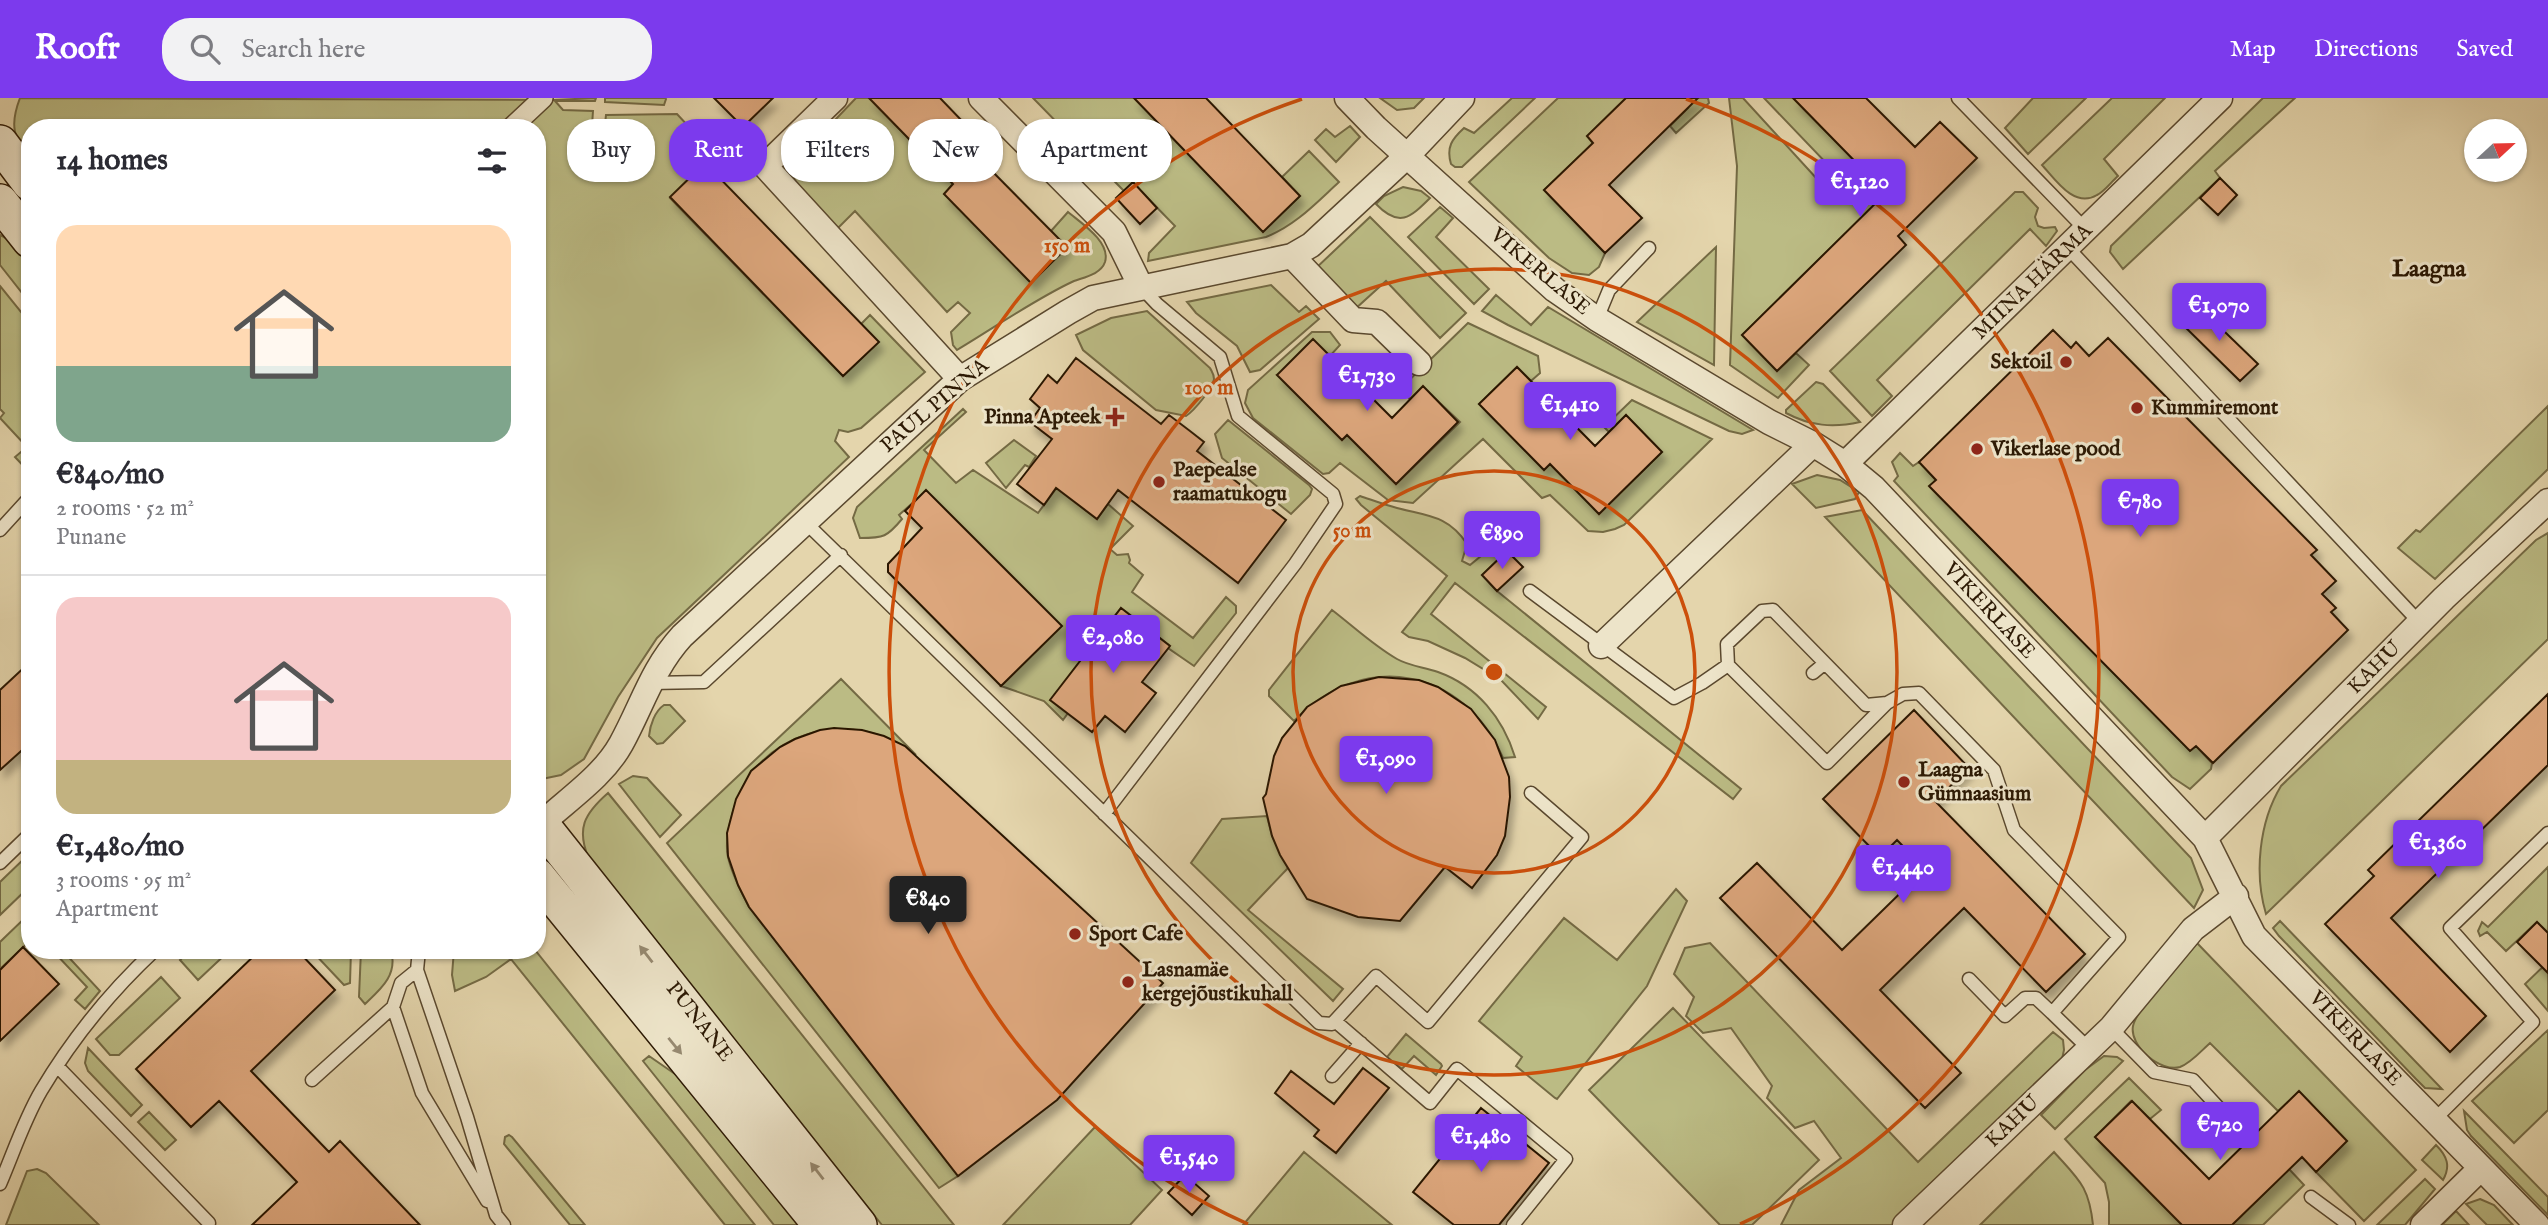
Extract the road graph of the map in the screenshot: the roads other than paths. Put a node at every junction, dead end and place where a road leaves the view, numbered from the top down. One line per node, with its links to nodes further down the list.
1 (543, 98): 8 (street)
2 (835, 98): 19 (street)
3 (981, 98): 16 (street)
4 (1347, 98): 9 (street, VIKERLASE)
5 (1462, 98): 9 (street, PAUL PINNA)
6 (1958, 98): 12 (lane)
7 (2220, 98): 12 (street, MIINA HÄRMA)
8 (521, 119)
9 (1407, 156): 15 (street, PAUL PINNA); 17 (street, VIKERLASE)
10 (12, 175): 11 (main road)
11 (21, 208)
12 (2086, 230): 14 (street, MIINA HÄRMA)
13 (1649, 248): 17 (lane)
14 (2068, 248): 21 (street, MIINA HÄRMA); 28 (lane)
15 (1292, 256): 16 (street, PAUL PINNA); 18 (street)
16 (1141, 287): 19 (street, PAUL PINNA); 36 (lane)
17 (1597, 319): 20 (street, VIKERLASE)
18 (1419, 363)
19 (960, 379): 25 (street, PAUL PINNA)
20 (1812, 444): 21 (street, VIKERLASE); 29 (street)
21 (1845, 464): 40 (street, VIKERLASE)
22 (2548, 501): 28 (street, KAHU)
23 (21, 505): 24 (lane)
24 (2, 522)
25 (805, 522): 26 (lane); 33 (street, PAUL PINNA)
26 (841, 555): 33 (lane); 36 (lane)
27 (1530, 592): 29 (lane)
28 (2420, 623): 40 (street, KAHU)
29 (1601, 646): 31 (lane)
30 (1825, 663): 31 (lane); 32 (lane); 34 (lane)
31 (1728, 665): 34 (lane)
32 (1813, 673)
33 (649, 683): 37 (street, PAUL PINNA)
34 (1887, 704): 50 (lane)
35 (1531, 793): 51 (lane)
36 (1104, 814): 51 (lane)
37 (546, 818)
38 (546, 833): 66 (main road, PUNANE, one-way to 38)
39 (2548, 833): 59 (lane)
40 (2204, 838): 44 (street, VIKERLASE)
41 (21, 843): 42 (lane)
42 (0, 863)
43 (546, 887): 65 (main road, PUNANE, one-way to 65)
44 (2236, 897): 52 (street, KAHU); 59 (street, VIKERLASE)
45 (145, 959): 55 (lane)
46 (418, 959): 47 (lane)
47 (417, 970): 49 (lane); 63 (lane)
48 (1969, 979): 50 (lane)
49 (393, 1007): 57 (lane); 63 (lane)
50 (2052, 1013): 54 (lane)
51 (1335, 1021): 53 (lane)
52 (2111, 1028): 54 (street, KAHU); 58 (lane)
53 (1361, 1043): 56 (lane); 67 (lane)
54 (2088, 1048): 68 (street, KAHU)
55 (58, 1067): 61 (lane); 64 (lane)
56 (1332, 1076)
57 (312, 1080)
58 (2218, 1107)
59 (2434, 1120): 60 (street, VIKERLASE)
60 (2481, 1168): 70 (street); 71 (street, VIKERLASE)
61 (0, 1184)
62 (2311, 1197): 69 (lane)
63 (500, 1220)
64 (209, 1223)
65 (821, 1225)
66 (859, 1225)
67 (1513, 1225)
68 (1905, 1225)
69 (2349, 1225)
70 (2423, 1225)
71 (2537, 1225)

